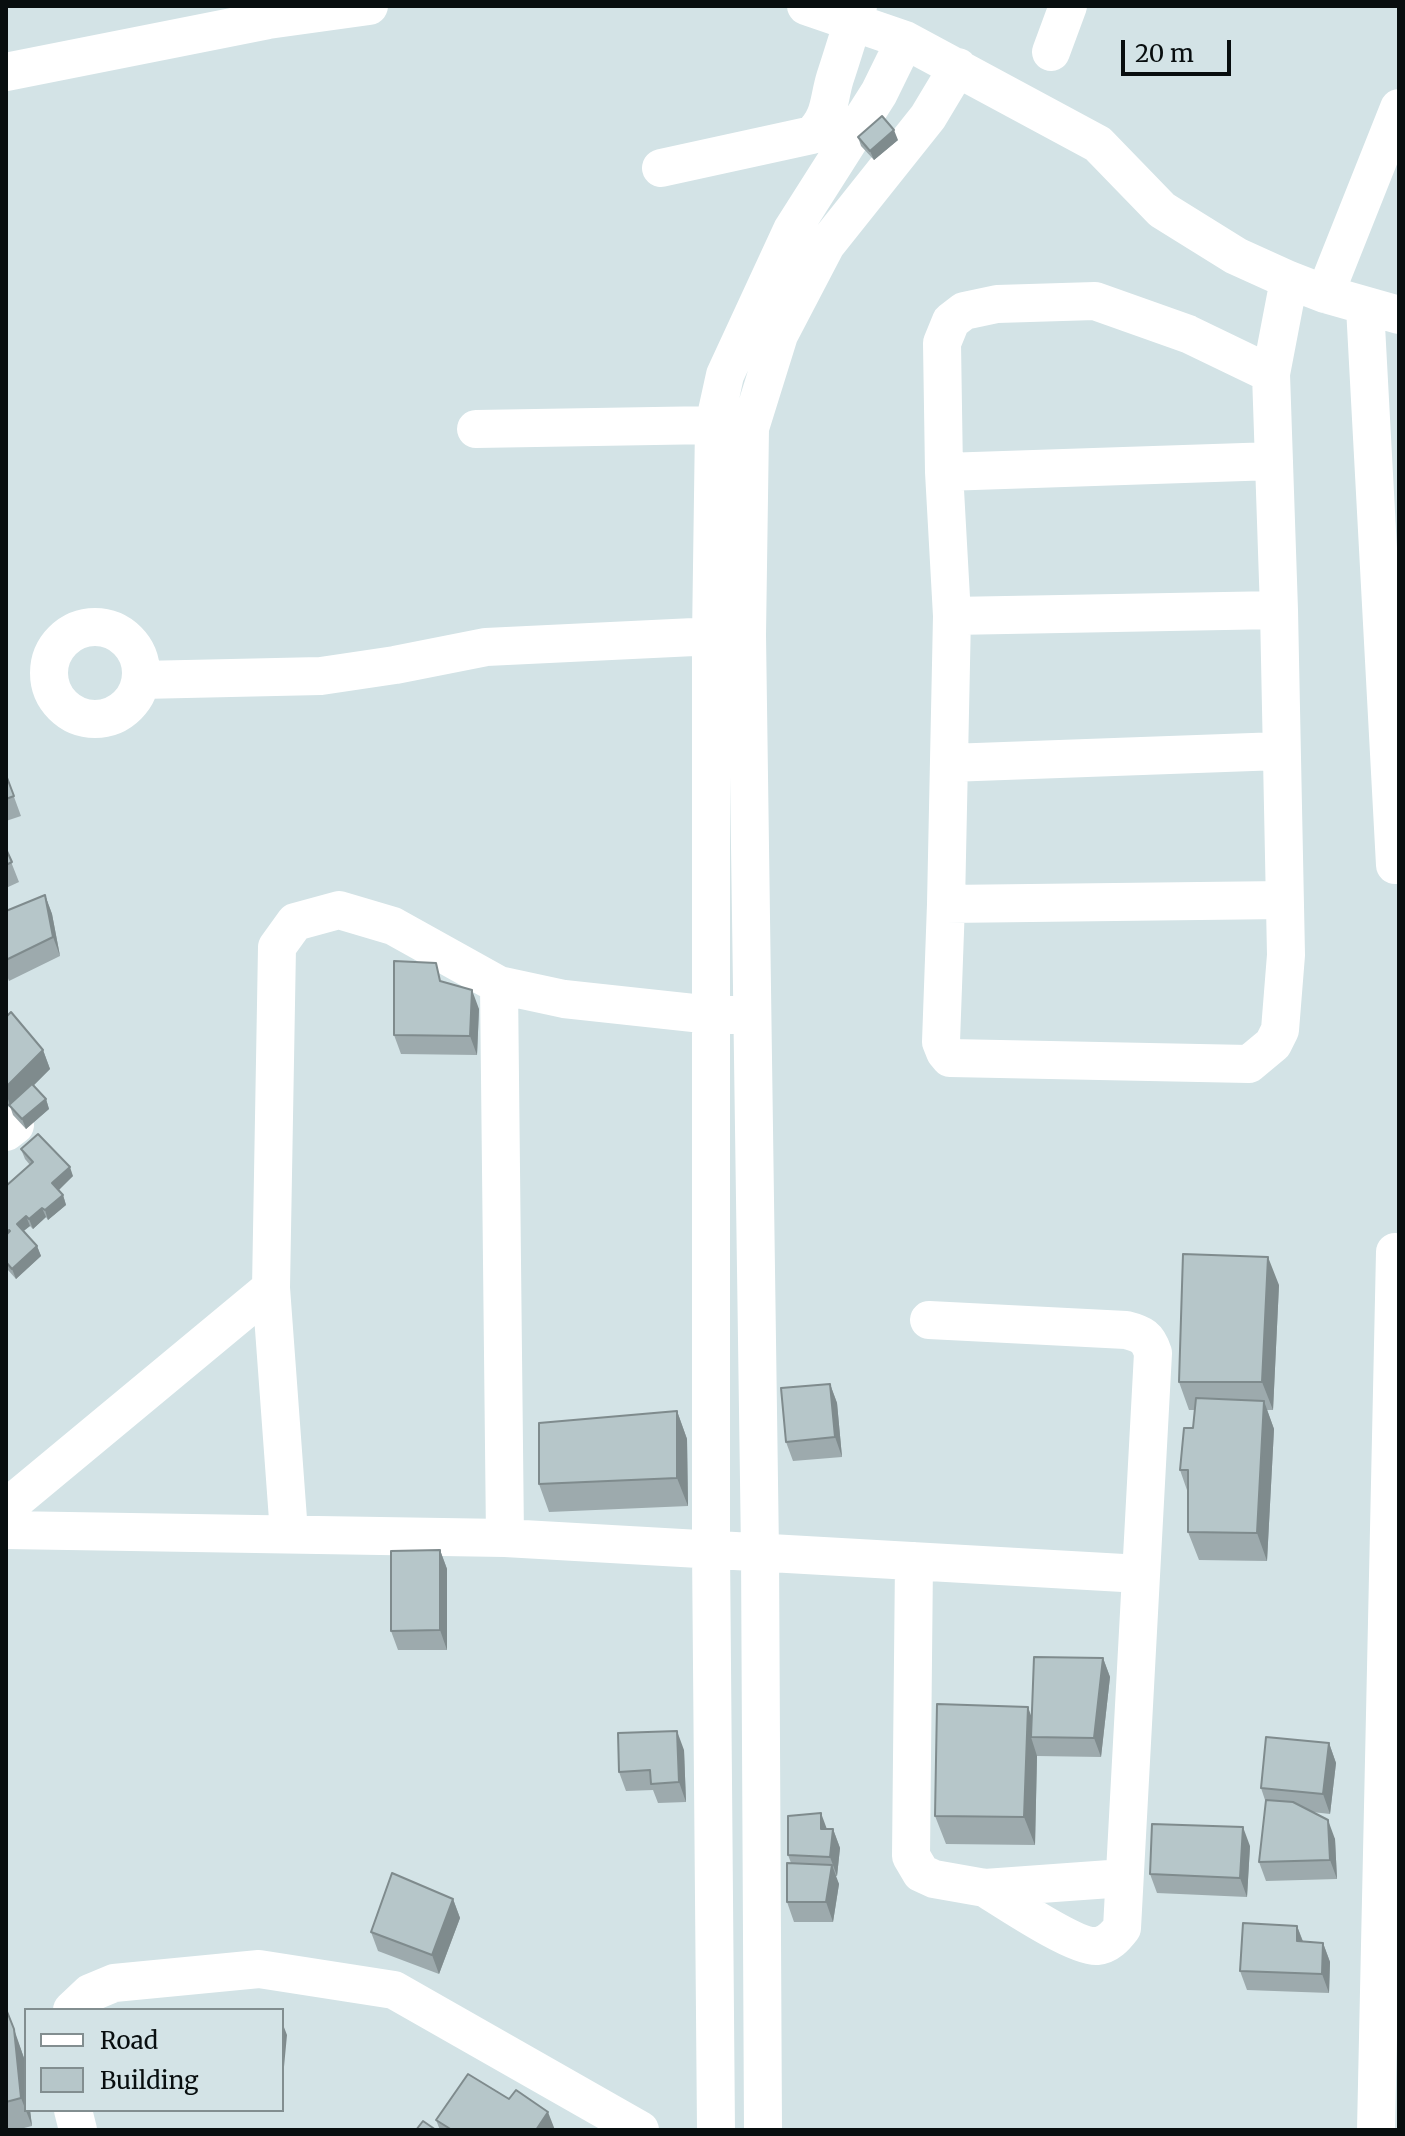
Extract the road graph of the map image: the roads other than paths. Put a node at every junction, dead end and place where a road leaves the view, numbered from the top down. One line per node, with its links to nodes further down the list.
1 (369, 6): 4 (street)
2 (806, 6): 5 (street)
3 (1068, 6): 6 (street)
4 (268, 13): 8 (street)
5 (877, 21): 7 (street); 9 (street); 12 (street)
6 (1051, 52)
7 (958, 67): 11 (street); 13 (street)
8 (6, 72)
9 (879, 93): 11 (street); 17 (street)
10 (1399, 108): 14 (street)
11 (928, 117): 17 (street)
12 (661, 168)
13 (1289, 280): 14 (street); 16 (street)
14 (1325, 294): 15 (street)
15 (1382, 311): 28 (street)
16 (1271, 374): 19 (street); 20 (street)
17 (732, 426): 18 (street); 23 (street)
18 (476, 429)
19 (1274, 461): 20 (street); 21 (street)
20 (944, 472): 22 (street)
21 (1279, 610): 22 (street); 25 (street)
22 (952, 616): 26 (street)
23 (729, 636): 24 (street); 27 (street)
24 (141, 680)
25 (1280, 751): 26 (street); 29 (street)
26 (949, 763): 30 (street)
27 (730, 802): 32 (street); 33 (street)
28 (1395, 865)
29 (1284, 900): 30 (street); 30 (street)
30 (946, 904)
31 (499, 985): 32 (street); 37 (street); 42 (street)
32 (712, 1015): 33 (street); 36 (street)
33 (752, 1015): 35 (street)
34 (1395, 1252): 55 (street)
35 (756, 1283): 36 (street); 44 (street)
36 (711, 1284): 43 (street)
37 (271, 1288): 39 (street); 41 (street)
38 (929, 1320): 46 (street)
39 (6, 1508)
40 (6, 1530): 41 (street)
41 (289, 1533): 42 (street)
42 (505, 1538): 43 (street)
43 (711, 1549): 44 (street); 49 (street)
44 (760, 1551): 45 (street); 48 (street)
45 (914, 1561): 46 (street); 50 (street)
46 (1141, 1574): 47 (street)
47 (1124, 1878): 50 (street); 50 (street)
48 (761, 1881): 49 (street); 54 (street)
49 (715, 1882): 53 (street)
50 (985, 1888)
51 (74, 2008): 52 (street)
52 (640, 2130)
53 (716, 2130)
54 (763, 2130)
55 (1376, 2130)

